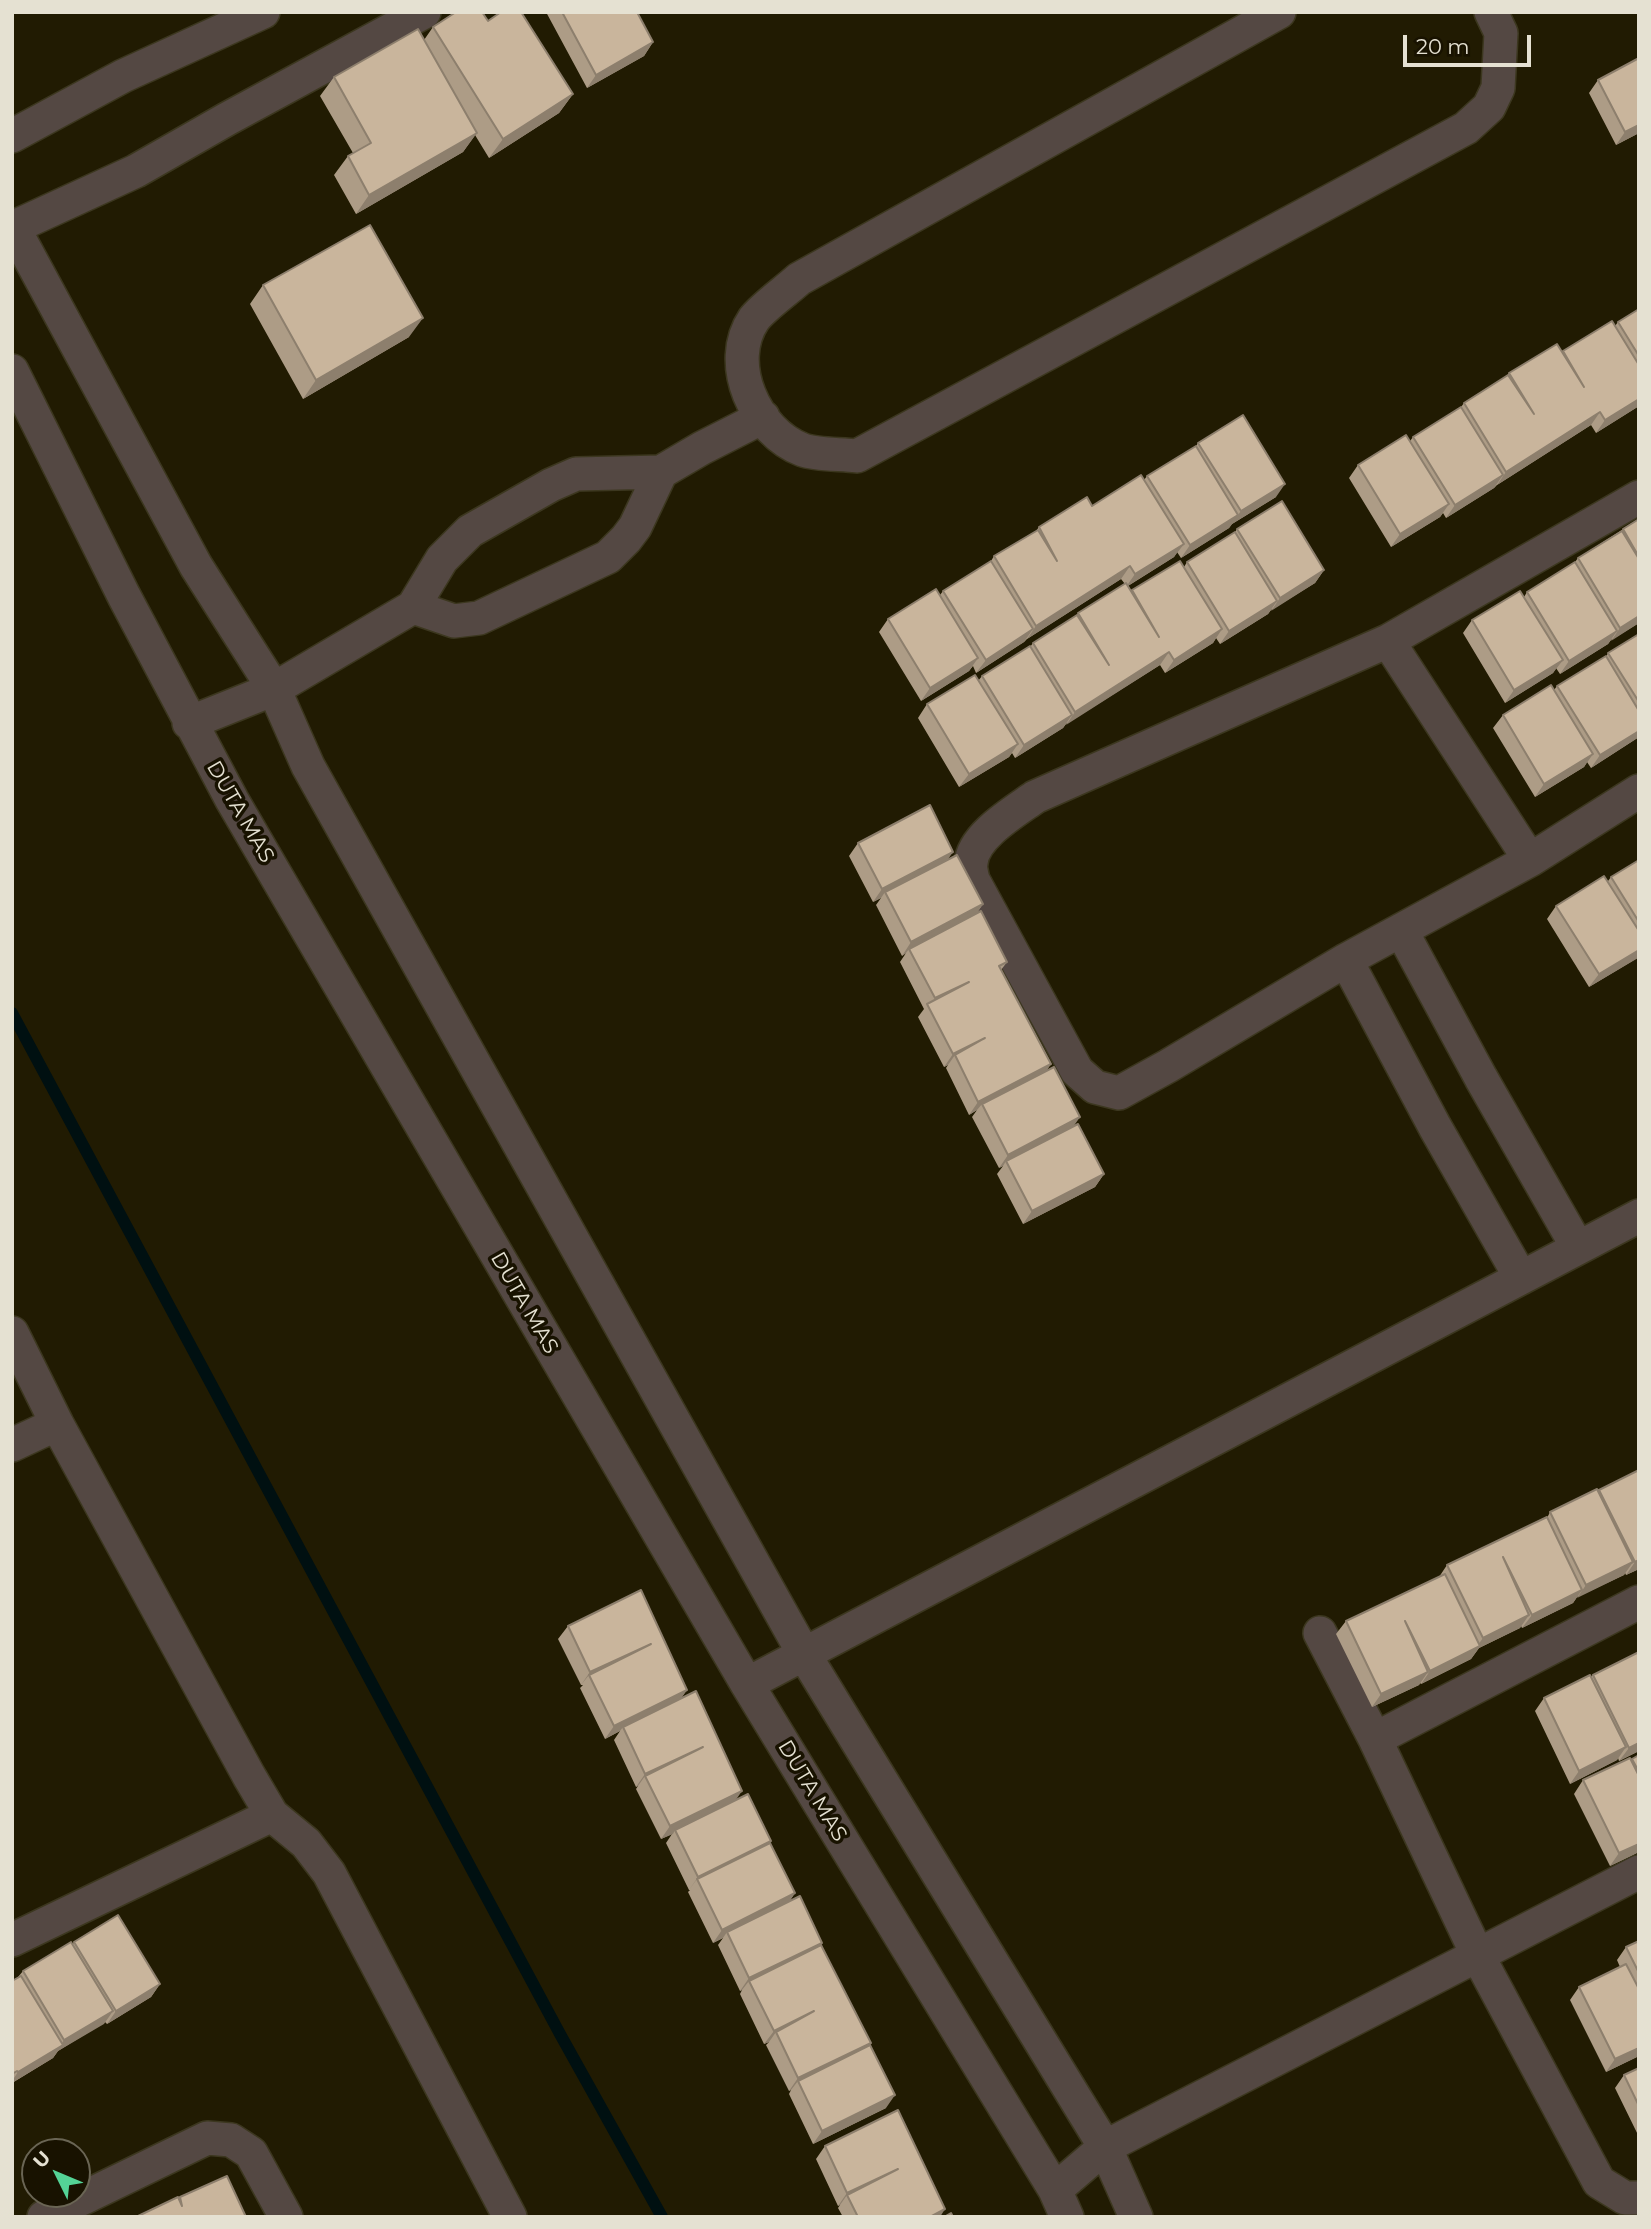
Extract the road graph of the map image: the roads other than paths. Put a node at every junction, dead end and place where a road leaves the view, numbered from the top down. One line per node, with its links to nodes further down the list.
1 (263, 12): 5 (street)
2 (424, 12): 6 (street)
3 (1279, 12): 8 (street)
4 (1490, 12): 8 (street)
5 (12, 136)
6 (13, 227): 13 (street)
7 (12, 371): 14 (street, DUTA MAS)
8 (763, 417): 9 (street)
9 (661, 472): 11 (street); 11 (street)
10 (1639, 497): 12 (street)
11 (413, 607): 13 (street)
12 (1388, 641): 16 (street); 18 (street)
13 (274, 690): 14 (street); 28 (street)
14 (189, 723): 29 (street, DUTA MAS)
15 (1639, 791): 16 (street)
16 (1530, 860): 17 (street)
17 (1401, 930): 18 (street); 20 (street)
18 (1346, 960): 21 (street)
19 (1639, 1216): 20 (street)
20 (1578, 1248): 21 (street)
21 (1521, 1278): 28 (street)
22 (12, 1333): 23 (street)
23 (23, 1385): 24 (street)
24 (57, 1424): 25 (street); 31 (street)
25 (12, 1445)
26 (1639, 1602): 30 (street)
27 (1320, 1633): 30 (street)
28 (804, 1654): 29 (street); 35 (street)
29 (747, 1684): 37 (street, DUTA MAS)
30 (1376, 1739): 34 (street)
31 (272, 1815): 33 (street); 40 (street)
32 (1639, 1872): 34 (street)
33 (12, 1940)
34 (1477, 1954): 35 (street); 36 (street)
35 (1105, 2147): 37 (street); 41 (street)
36 (1639, 2198)
37 (1061, 2203)
38 (44, 2217): 39 (street)
39 (286, 2217)
40 (510, 2217)
41 (1136, 2217)

